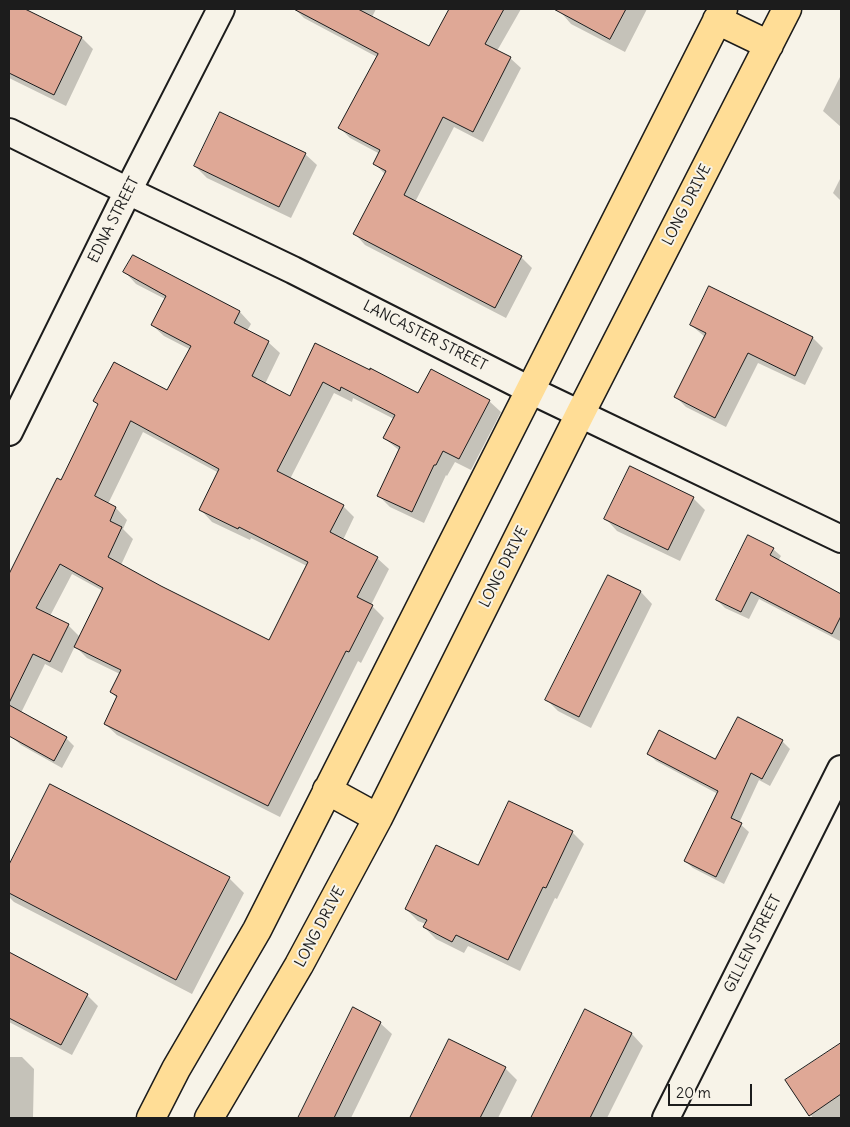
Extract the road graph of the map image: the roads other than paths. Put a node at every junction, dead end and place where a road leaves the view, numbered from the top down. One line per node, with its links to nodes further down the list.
1 (221, 9): 6 (street, EDNA STREET)
2 (787, 9): 4 (main road, LONG DRIVE)
3 (720, 14): 4 (main road); 7 (main road)
4 (769, 45): 8 (main road, LONG DRIVE)
5 (9, 132): 6 (street, LANCASTER STREET)
6 (128, 192): 7 (street, LANCASTER STREET); 9 (street, EDNA STREET)
7 (530, 390): 8 (street, LANCASTER STREET); 12 (main road)
8 (580, 414): 10 (street, LANCASTER STREET); 13 (main road, LONG DRIVE)
9 (9, 432)
10 (841, 540)
11 (841, 769): 16 (street, GILLEN STREET)
12 (327, 790): 13 (main road); 14 (main road)
13 (378, 818): 15 (main road, LONG DRIVE)
14 (150, 1118)
15 (209, 1118)
16 (666, 1118)

